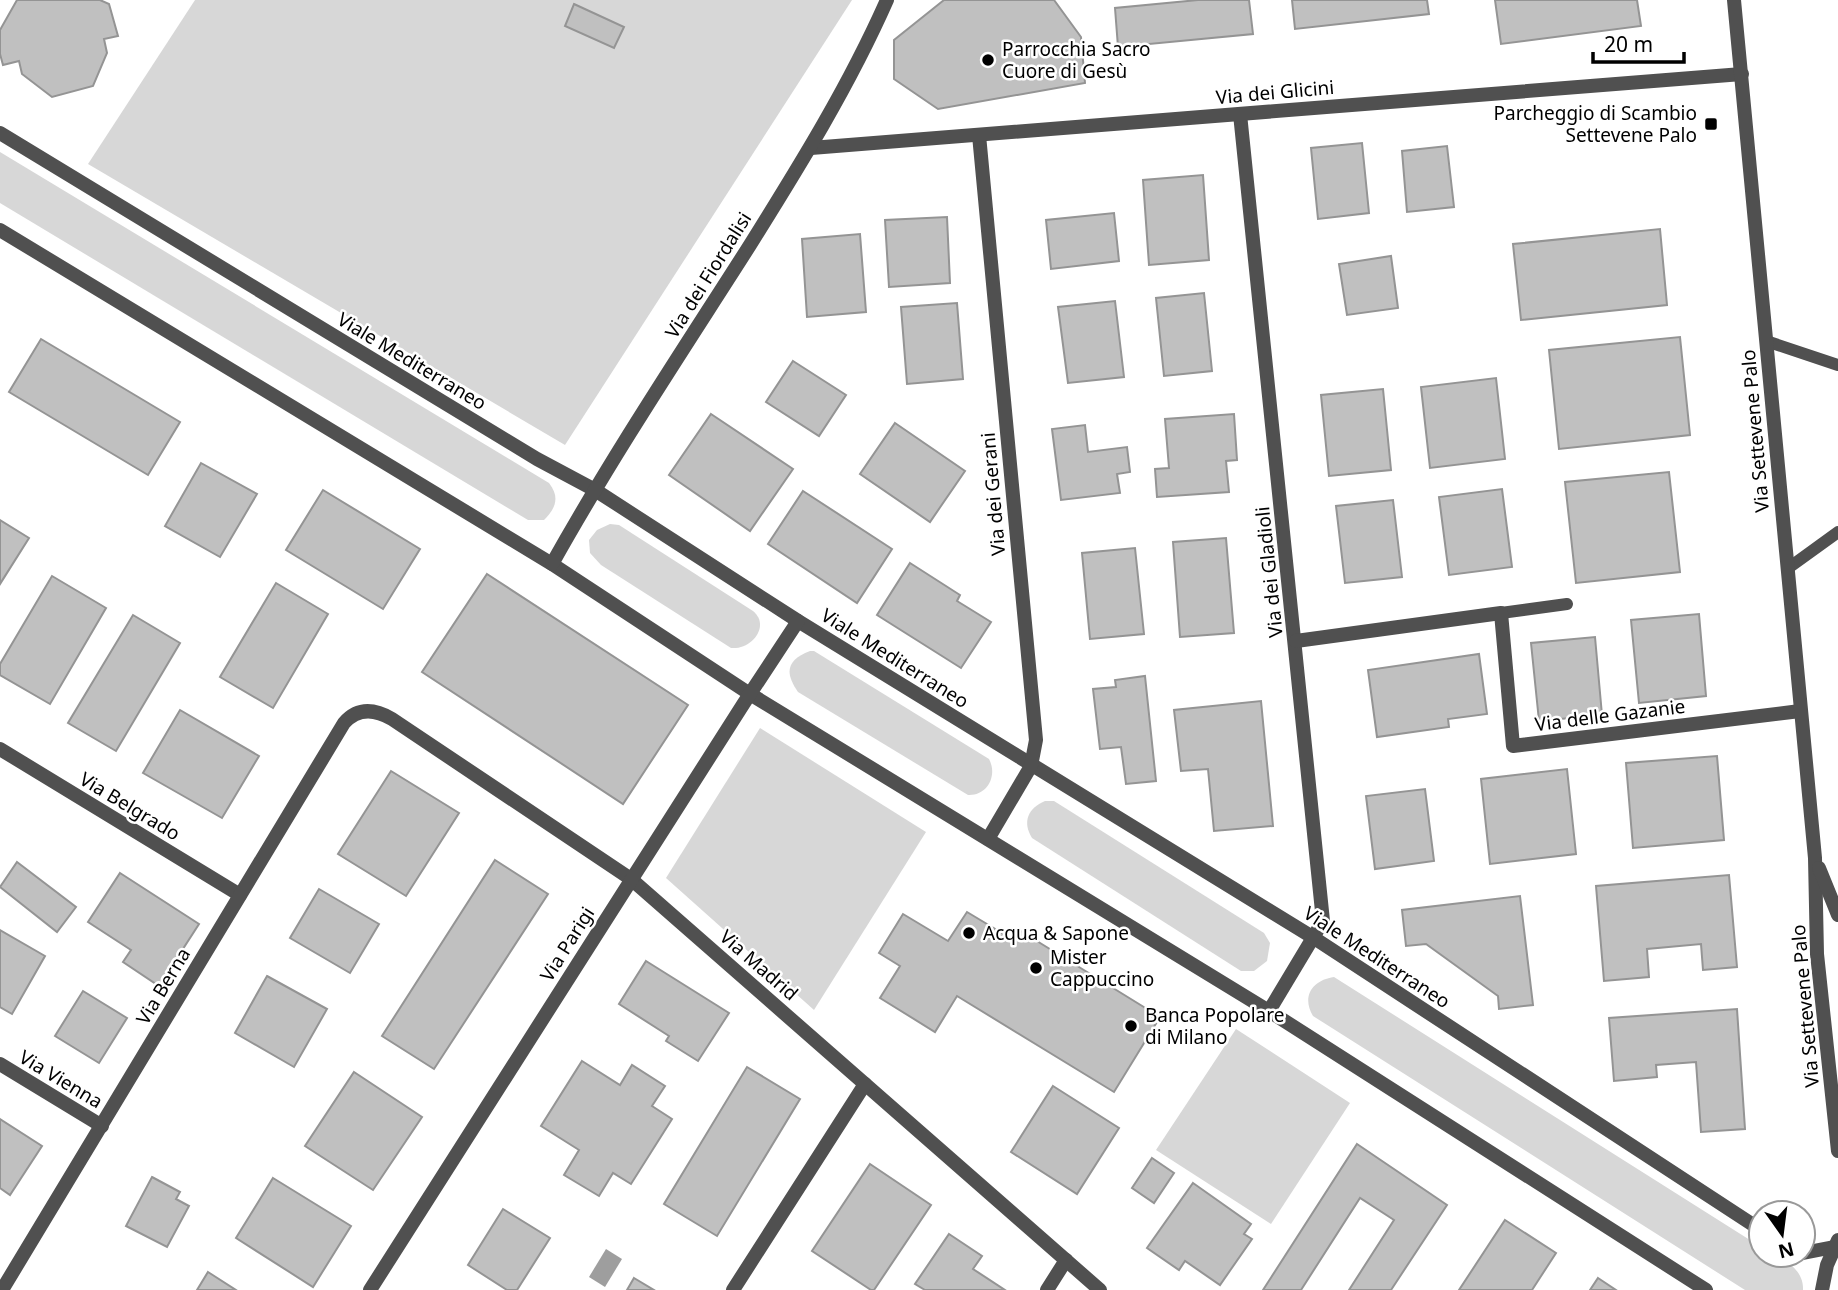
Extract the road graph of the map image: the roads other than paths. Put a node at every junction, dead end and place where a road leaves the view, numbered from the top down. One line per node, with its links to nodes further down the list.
1 (887, 0): 7 (street, Via dei Fiordalisi)
2 (1734, 0): 3 (street, Via Settevene Palo)
3 (1742, 74): 4 (street, Via dei Glicini); 9 (street, Via Settevene Palo)
4 (1240, 114): 6 (street, Via dei Glicini); 18 (street, Via dei Gladioli)
5 (0, 133): 11 (street, Viale Mediterraneo)
6 (979, 135): 7 (street, Via dei Glicini); 23 (street, Via dei Gerani)
7 (811, 148): 11 (street, Via dei Fiordalisi)
8 (0, 230): 13 (street)
9 (1766, 341): 10 (lane); 14 (street, Via Settevene Palo)
10 (1838, 365)
11 (595, 490): 13 (street, Via dei Fiordalisi); 17 (street, Viale Mediterraneo)
12 (1838, 532): 14 (lane)
13 (552, 564): 19 (street)
14 (1787, 569): 20 (street, Via Settevene Palo)
15 (1567, 604): 16 (lane)
16 (1501, 613): 18 (street); 20 (street, Via delle Gazanie)
17 (798, 621): 19 (street, Via Parigi); 23 (street, Viale Mediterraneo)
18 (1296, 641): 29 (street, Via dei Gladioli)
19 (750, 694): 24 (street); 26 (street, Via Parigi)
20 (1800, 710): 25 (street, Via Settevene Palo)
21 (364, 711): 26 (street, Via Madrid); 27 (street, Via Berna)
22 (0, 749): 27 (street, Via Belgrado)
23 (1031, 766): 24 (street, Via dei Gerani); 29 (street, Viale Mediterraneo)
24 (988, 839): 30 (street)
25 (1815, 858): 28 (street, Via Settevene Palo); 34 (street, Via Settevene Palo)
26 (631, 879): 32 (street, Via Madrid); 40 (street, Via Parigi)
27 (240, 895): 33 (street, Via Berna)
28 (1838, 915)
29 (1314, 938): 30 (street, Via dei Gladioli); 35 (street, Viale Mediterraneo)
30 (1269, 1012): 44 (street)
31 (0, 1064): 33 (street, Via Vienna)
32 (865, 1084): 38 (street, Via Madrid); 41 (street)
33 (102, 1126): 39 (street, Via Berna)
34 (1838, 1151)
35 (1747, 1221)
36 (1836, 1244): 37 (street); 45 (street)
37 (1817, 1249)
38 (1066, 1260): 42 (street); 43 (street, Via Madrid)
39 (2, 1290)
40 (370, 1290)
41 (733, 1290)
42 (1047, 1290)
43 (1100, 1290)
44 (1706, 1290)
45 (1822, 1290)

